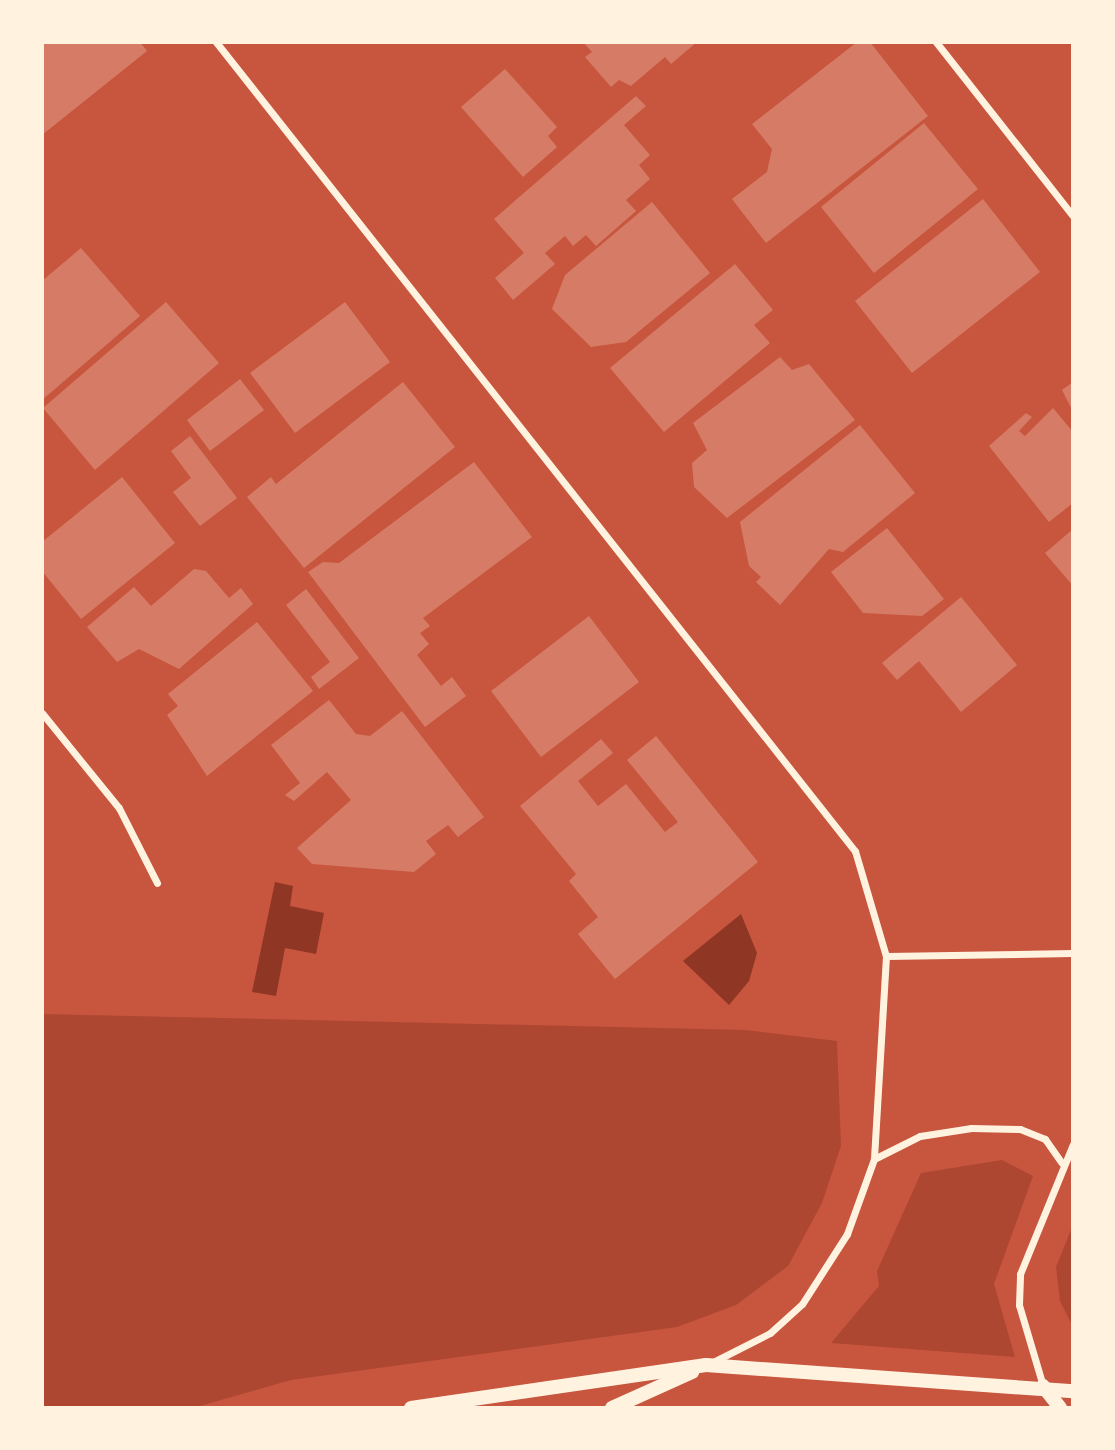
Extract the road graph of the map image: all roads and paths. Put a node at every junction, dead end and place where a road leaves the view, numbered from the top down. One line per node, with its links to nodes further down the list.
1 (216, 42): 7 (street)
2 (936, 42): 3 (street)
3 (1073, 216)
4 (42, 713): 5 (street)
5 (157, 883)
6 (1073, 953): 7 (street)
7 (886, 956): 9 (street)
8 (1073, 1144): 10 (street)
9 (874, 1159): 10 (street); 11 (street)
10 (1062, 1163): 12 (street)
11 (706, 1365): 12 (main road); 14 (main road); 15 (main road)
12 (1043, 1386): 13 (main road); 16 (main road)
13 (1073, 1391)
14 (411, 1408)
15 (612, 1408)
16 (1060, 1408)

